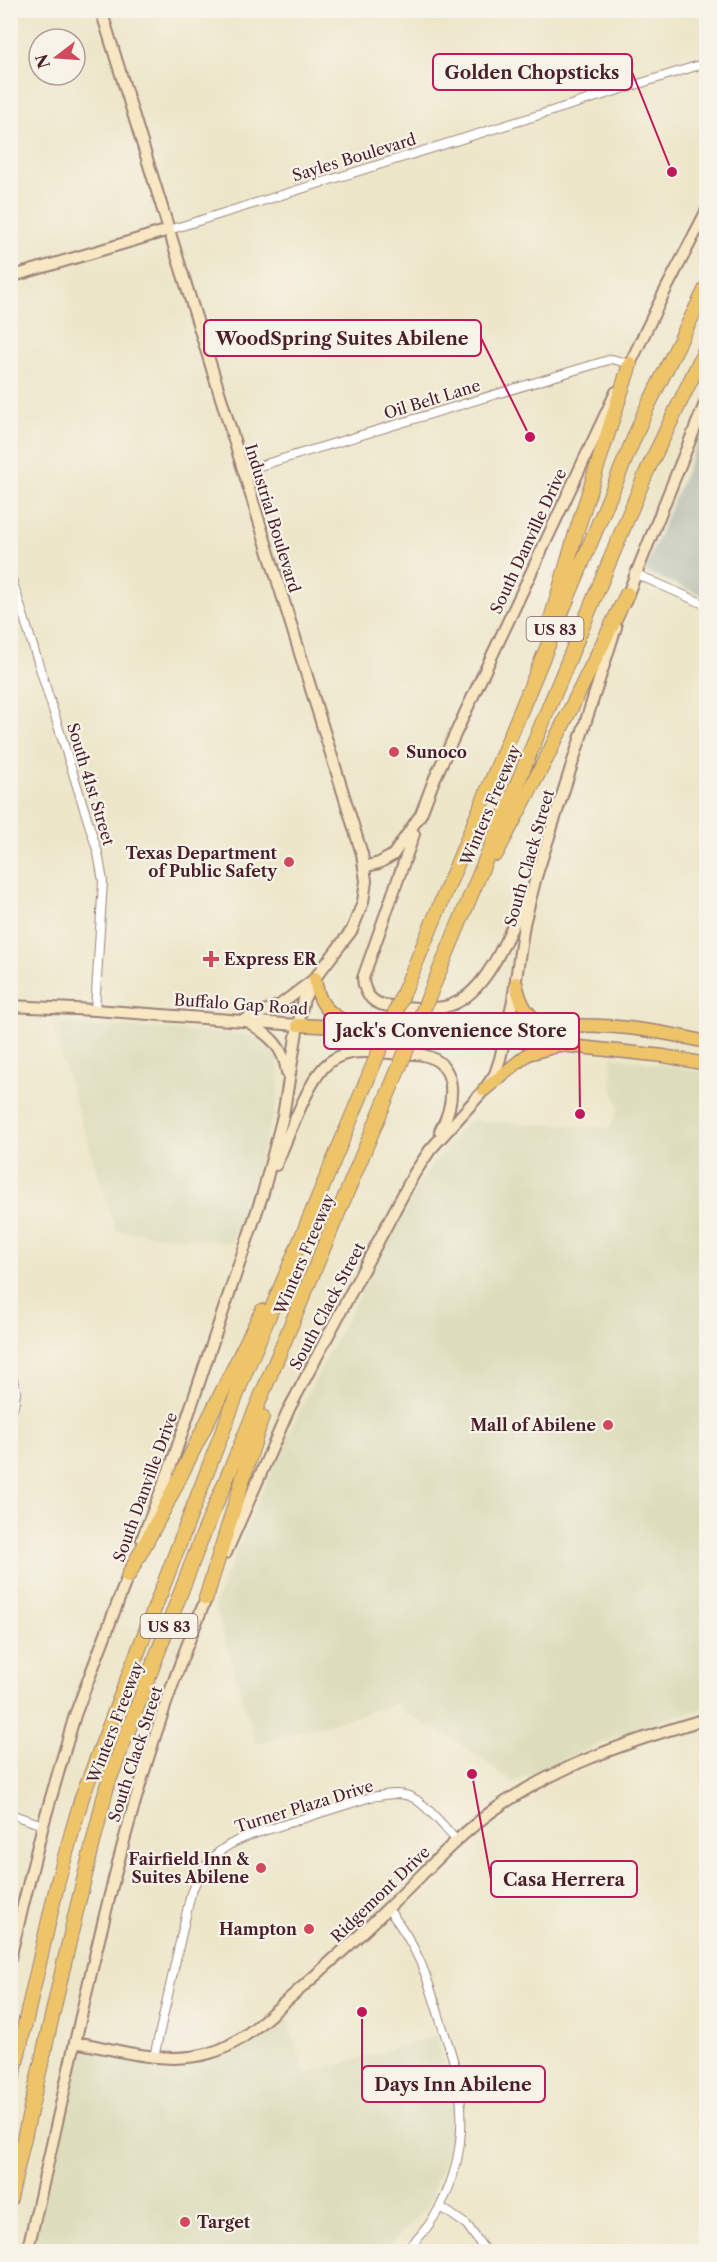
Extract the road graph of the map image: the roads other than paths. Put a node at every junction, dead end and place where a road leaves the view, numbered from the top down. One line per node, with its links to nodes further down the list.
1 (101, 10): 4 (main road, Industrial Boulevard)
2 (706, 63): 4 (street, Sayles Boulevard)
3 (706, 212): 8 (main road, South Danville Drive)
4 (169, 230): 5 (main road, Sayles Boulevard); 10 (main road, Industrial Boulevard)
5 (10, 277)
6 (706, 288): 16 (highway, Winters Freeway / US 83)
7 (706, 348): 20 (highway, Winters Freeway / US 83)
8 (630, 364): 10 (street, Oil Belt Lane); 16 (highway); 17 (main road, South Danville Drive)
9 (706, 401): 12 (main road, South Clack Street)
10 (243, 471): 18 (main road, Industrial Boulevard)
11 (10, 573): 14 (street, South 41st Street)
12 (634, 573): 13 (main road, South Clack Street); 15 (street)
13 (627, 594): 19 (main road, South Clack Street); 20 (highway)
14 (14, 597): 24 (street, South 41st Street)
15 (706, 605)
16 (531, 685): 37 (highway, Winters Freeway / US 83, bridge)
17 (421, 814): 18 (main road, South Danville Drive); 19 (main road)
18 (364, 867): 21 (main road, Industrial Boulevard)
19 (536, 877): 22 (main road, South Clack Street)
20 (454, 935): 38 (highway, Winters Freeway / US 83, bridge)
21 (315, 978): 25 (main road); 26 (main road, Industrial Boulevard); 28 (main road)
22 (516, 983): 27 (main road); 29 (main road, South Clack Street)
23 (10, 1006): 24 (main road, Buffalo Gap Road)
24 (95, 1010): 25 (main road, Buffalo Gap Road)
25 (245, 1021): 26 (main road, Buffalo Gap Road); 33 (main road)
26 (298, 1025): 28 (main road, Buffalo Gap Road); 33 (main road, South Danville Drive)
27 (546, 1026): 29 (main road, Buffalo Gap Road); 30 (main road, Buffalo Gap Road)
28 (355, 1027): 29 (main road, Buffalo Gap Road)
29 (505, 1035): 31 (main road, Buffalo Gap Road); 34 (main road, South Clack Street)
30 (706, 1042)
31 (559, 1046): 32 (main road, Buffalo Gap Road); 34 (main road)
32 (706, 1064)
33 (289, 1081): 36 (main road, South Danville Drive)
34 (484, 1090): 35 (main road, South Clack Street)
35 (430, 1150): 36 (main road); 42 (main road, South Clack Street)
36 (263, 1193): 41 (main road, South Danville Drive)
37 (314, 1208): 41 (highway); 51 (highway, Winters Freeway / US 83)
38 (284, 1346): 42 (highway); 52 (highway, Winters Freeway / US 83)
39 (10, 1368): 40 (street)
40 (10, 1409)
41 (128, 1576): 45 (main road, South Danville Drive)
42 (206, 1598): 49 (main road, South Clack Street)
43 (706, 1719): 46 (main road, Ridgemont Drive)
44 (10, 1814): 45 (street)
45 (43, 1825): 48 (main road, South Danville Drive)
46 (457, 1841): 47 (main road, Ridgemont Drive); 50 (street, Turner Plaza Drive)
47 (388, 1909): 50 (main road, Ridgemont Drive); 53 (street)
48 (10, 1958)
49 (75, 2042): 50 (main road, Ridgemont Drive); 54 (main road, South Clack Street)
50 (154, 2057)
51 (10, 2089)
52 (10, 2199)
53 (441, 2206): 55 (street); 56 (street)
54 (27, 2252)
55 (404, 2252)
56 (486, 2252)

